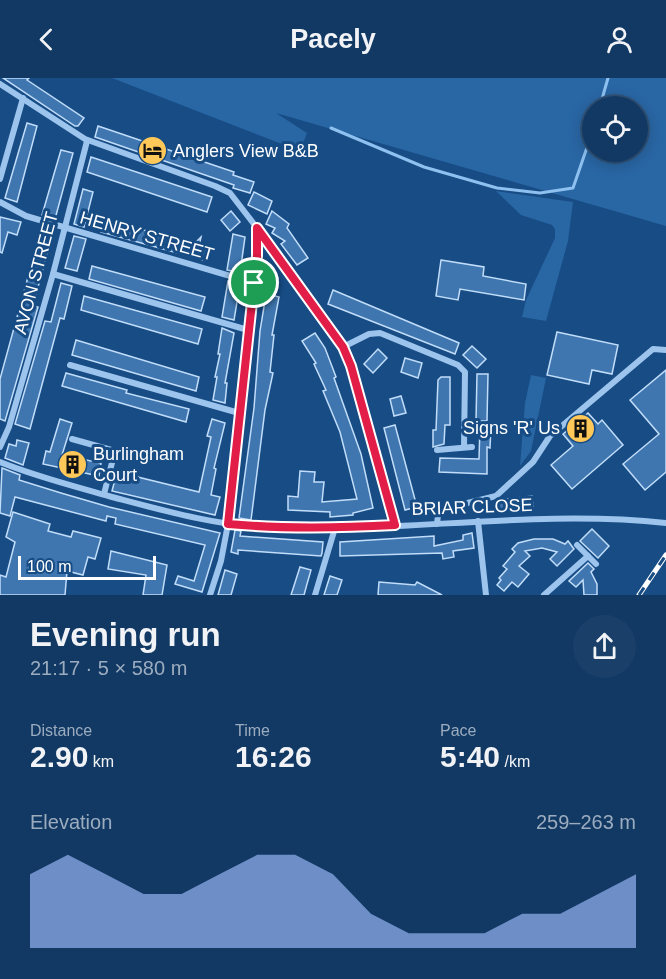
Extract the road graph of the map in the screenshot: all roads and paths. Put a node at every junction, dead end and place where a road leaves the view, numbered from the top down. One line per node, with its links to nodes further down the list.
1 (0, 84): 2 (street)
2 (23, 98): 3 (street); 4 (street)
3 (87, 141): 6 (street, AVON STREET); 7 (street)
4 (0, 179)
5 (0, 202): 6 (street, HENRY STREET)
6 (65, 227): 8 (street, AVON STREET); 9 (street, HENRY STREET)
7 (257, 228): 9 (street); 11 (street)
8 (53, 274): 10 (street); 16 (street, AVON STREET)
9 (254, 283): 10 (street)
10 (248, 330): 14 (street)
11 (343, 347): 17 (street); 26 (street)
12 (666, 350): 25 (street)
13 (70, 365): 14 (street)
14 (239, 413): 24 (street)
15 (72, 439): 21 (street)
16 (0, 447)
17 (464, 447): 18 (street); 19 (street)
18 (472, 447)
19 (437, 450)
20 (0, 462): 21 (street, BRIAR CLOSE)
21 (104, 494): 24 (street, BRIAR CLOSE)
22 (478, 521): 23 (street, BRIAR CLOSE); 25 (street, BRIAR CLOSE); 33 (street)
23 (666, 523)
24 (228, 524): 27 (street, BRIAR CLOSE); 31 (street)
25 (437, 524): 26 (street, BRIAR CLOSE)
26 (395, 525): 27 (street, BRIAR CLOSE)
27 (335, 528): 32 (street)
28 (577, 545): 29 (street)
29 (588, 556): 30 (street); 34 (street)
30 (596, 564)
31 (210, 595)
32 (315, 595)
33 (486, 595)
34 (544, 595)

